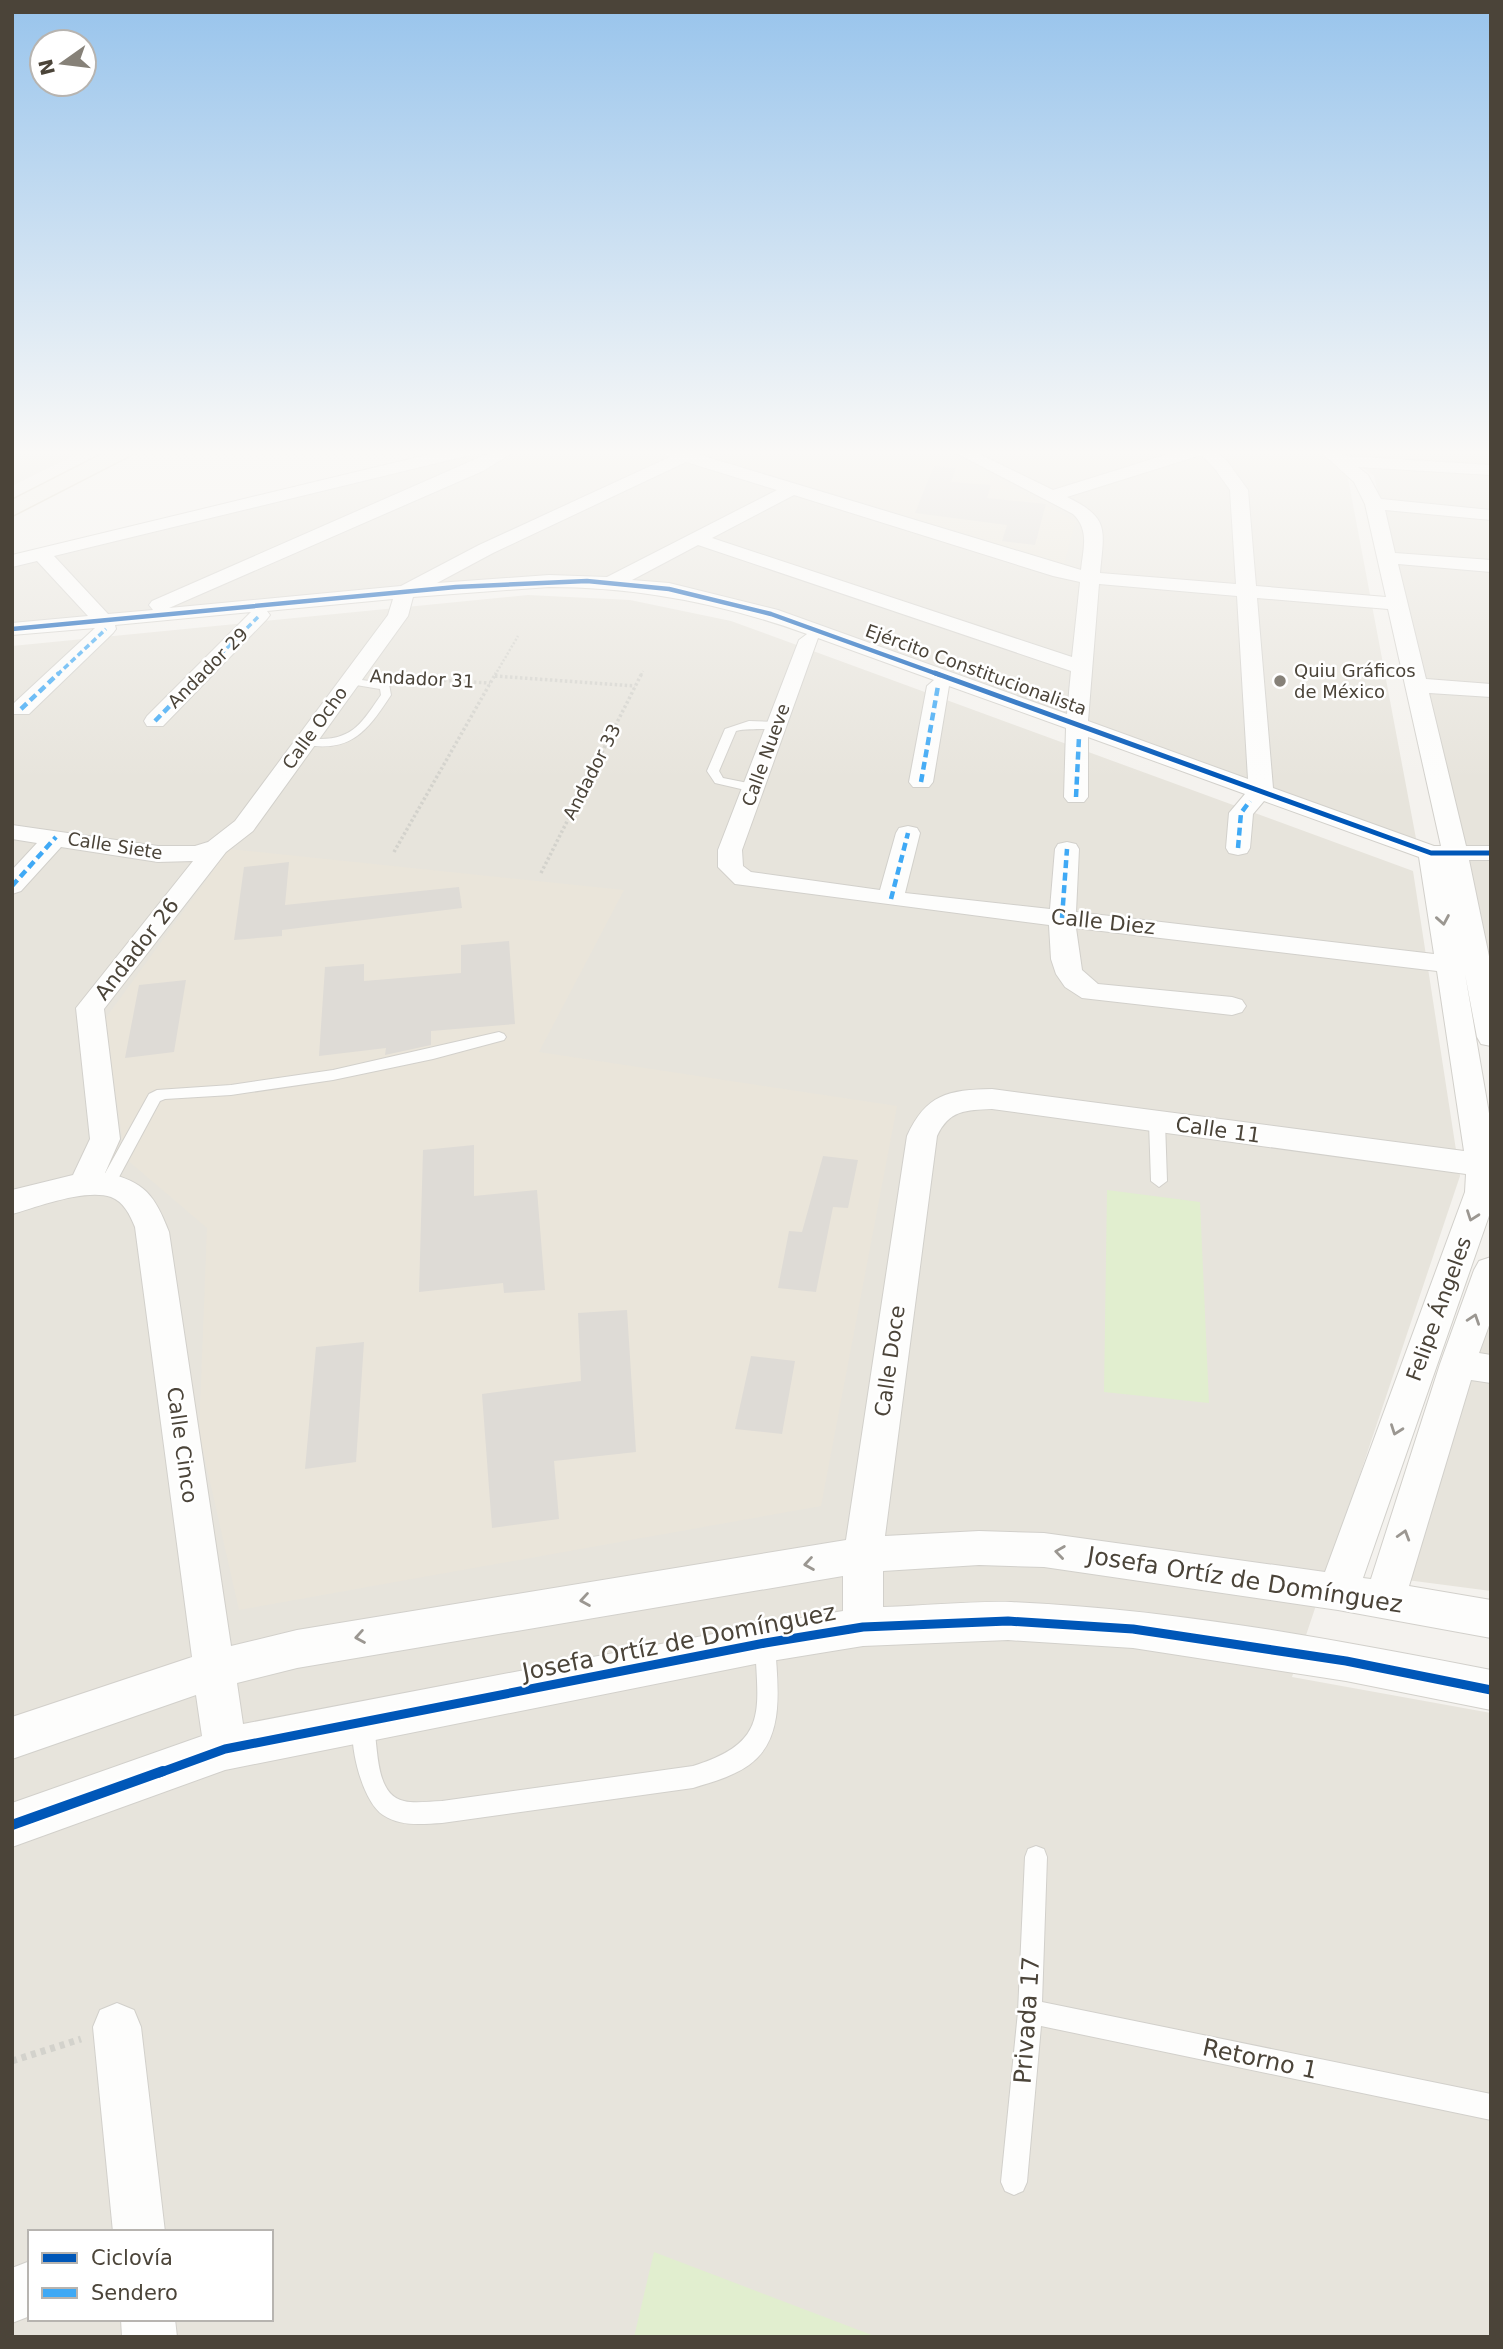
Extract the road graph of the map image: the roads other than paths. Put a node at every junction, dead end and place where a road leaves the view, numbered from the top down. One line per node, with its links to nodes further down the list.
1 (47, 561): 19 (street)
2 (261, 561): 18 (street)
3 (466, 561): 15 (street)
4 (656, 561): 13 (street)
5 (762, 561): 23 (street)
6 (1023, 561): 12 (street)
7 (1093, 561): 12 (street)
8 (1245, 561): 14 (street)
9 (1389, 561): 16 (street, Felipe Ángeles)
10 (1422, 561): 11 (street)
11 (1491, 566)
12 (1092, 578): 14 (street); 23 (street)
13 (605, 587): 15 (street, Ejército Constitucionalista); 22 (street, Ejército Constitucionalista); 31 (street, Ejército Constitucionalista)
14 (1247, 589): 16 (street); 35 (street)
15 (404, 596): 17 (street, Ejército Constitucionalista); 18 (street, Ejército Constitucionalista); 24 (street, Calle Ocho)
16 (1398, 604): 25 (street, Felipe Ángeles)
17 (260, 615): 19 (street, Ejército Constitucionalista); 29 (street, Andador 29)
18 (132, 616): 19 (street, Ejército Constitucionalista)
19 (104, 624): 20 (street, Ejército Constitucionalista); 21 (street, Ejército Constitucionalista); 28 (street)
20 (12, 629)
21 (12, 640)
22 (809, 640): 26 (street, Ejército Constitucionalista); 30 (street, Calle Nueve)
23 (1083, 668): 31 (street)
24 (351, 678): 32 (street, Calle Ocho); 32 (lane)
25 (1415, 685): 27 (street); 44 (street, Felipe Ángeles)
26 (938, 686): 31 (street, Ejército Constitucionalista); 33 (street)
27 (1491, 691)
28 (22, 709)
29 (155, 721)
30 (777, 725): 34 (street, Calle Nueve); 34 (lane)
31 (1078, 730): 35 (street, Ejército Constitucionalista); 36 (street)
32 (304, 742): 40 (street, Calle Ocho)
33 (921, 782)
34 (754, 788): 45 (street, Calle Nueve)
35 (1255, 795): 41 (street); 44 (street, Ejército Constitucionalista)
36 (1076, 797)
37 (12, 832): 39 (street, Calle Siete)
38 (908, 833): 47 (street)
39 (56, 837): 40 (street, Calle Siete); 46 (street)
40 (217, 847): 57 (street, Andador 26)
41 (1238, 848)
42 (1067, 849): 48 (street)
43 (1491, 853): 44 (street, Ejército Constitucionalista)
44 (1444, 860): 49 (street, Felipe Ángeles)
45 (732, 871): 47 (street, Calle Diez)
46 (12, 886)
47 (891, 899): 48 (street, Calle Diez)
48 (1062, 918): 49 (street, Calle Diez); 50 (street)
49 (1464, 966): 52 (street, Felipe Ángeles); 55 (street, Felipe Ángeles)
50 (1232, 1006)
51 (499, 1037): 57 (lane)
52 (1491, 1037)
53 (944, 1104): 54 (street, Calle 11); 61 (street, Calle Doce)
54 (1157, 1122): 55 (street, Calle 11); 56 (lane)
55 (1487, 1166): 62 (street, Felipe Ángeles, one-way to 62)
56 (1159, 1181)
57 (95, 1184): 58 (street); 67 (street, Calle Cinco)
58 (12, 1202)
59 (1491, 1270): 60 (street, Felipe Ángeles, one-way to 59)
60 (1474, 1366): 63 (street, Felipe Ángeles, one-way to 60)
61 (863, 1555): 62 (street, Josefa Ortíz de Domínguez, one-way to 61); 65 (street, Calle Doce); 67 (street, Josefa Ortíz de Domínguez, one-way to 67)
62 (1338, 1592): 63 (street, Josefa Ortíz de Domínguez)
63 (1384, 1601): 64 (street, Josefa Ortíz de Domínguez)
64 (1491, 1619)
65 (863, 1627): 66 (street, Josefa Ortíz de Domínguez); 68 (street, Josefa Ortíz de Domínguez)
66 (765, 1643): 69 (street, Josefa Ortíz de Domínguez); 69 (lane)
67 (212, 1670): 70 (street, Josefa Ortíz de Domínguez); 71 (street, Calle Cinco)
68 (1491, 1690)
69 (363, 1721): 71 (street, Josefa Ortíz de Domínguez)
70 (12, 1738)
71 (225, 1749): 72 (street, Josefa Ortíz de Domínguez)
72 (12, 1825)
73 (1036, 1857): 74 (lane, Privada 17)
74 (1030, 2012): 76 (lane, Retorno 1); 77 (lane, Privada 17)
75 (117, 2027): 78 (street)
76 (1491, 2107)
77 (1014, 2182)
78 (139, 2230)
79 (28, 2289): 80 (street)
80 (12, 2296)

